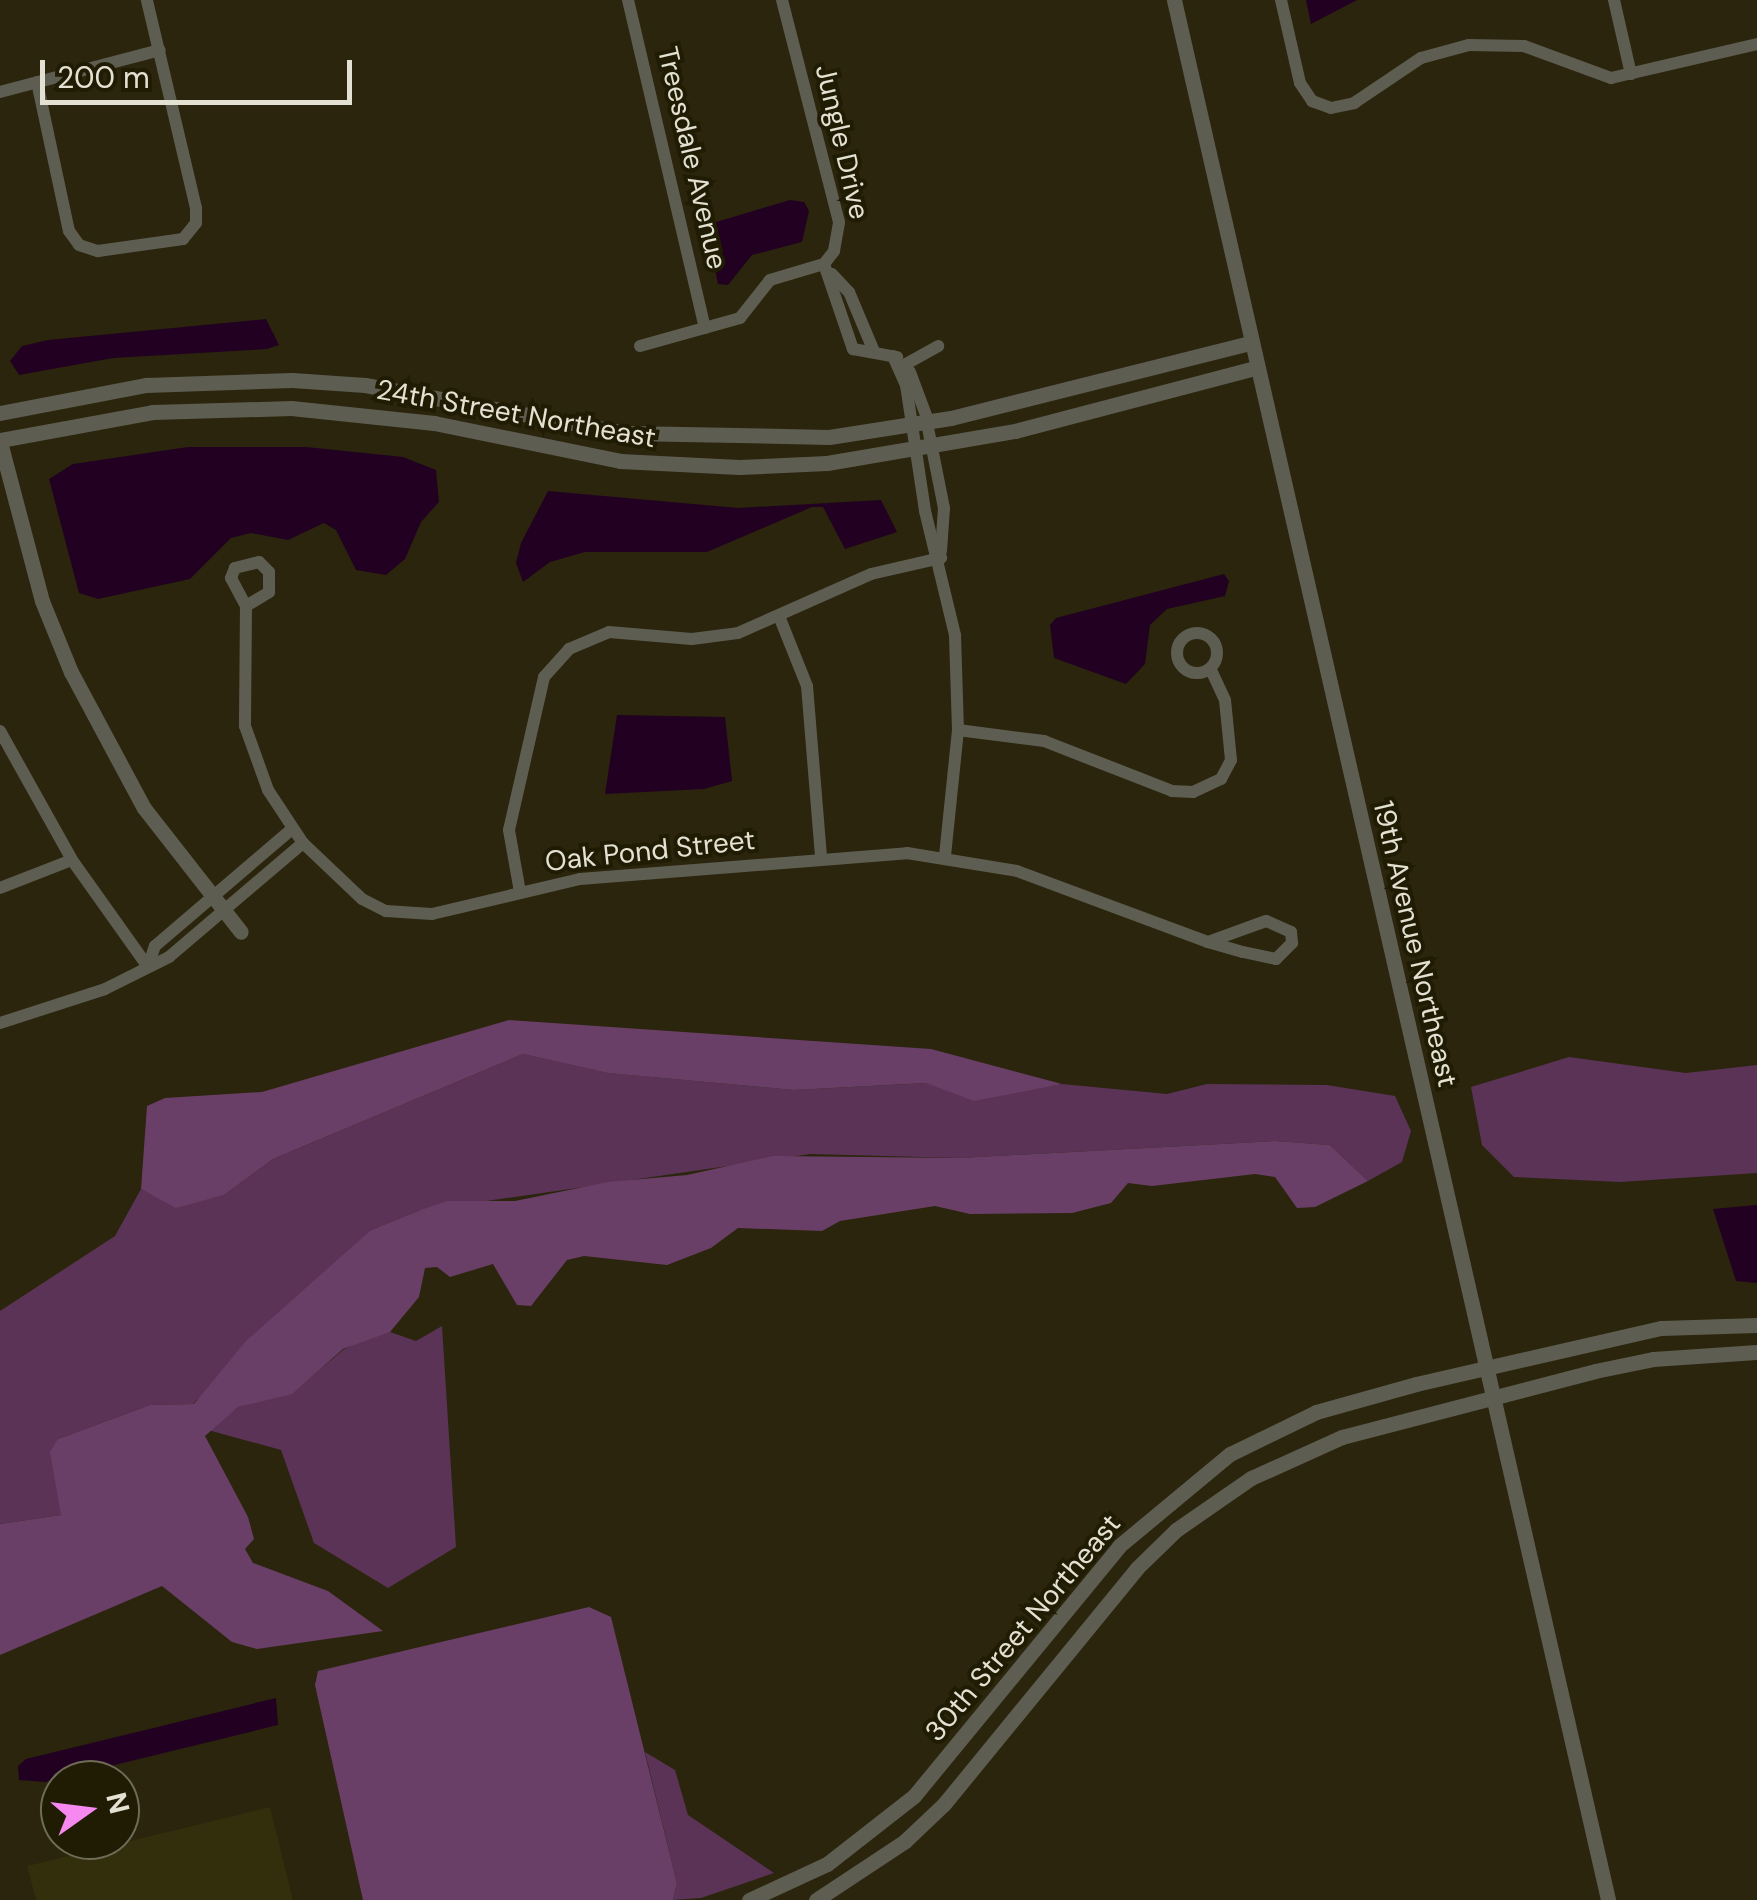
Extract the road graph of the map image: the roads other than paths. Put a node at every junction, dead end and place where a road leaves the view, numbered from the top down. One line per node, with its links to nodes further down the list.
1 (147, 0): 8 (street)
2 (628, 0): 13 (street, Treesdale Avenue)
3 (782, 0): 12 (street, Jungle Drive)
4 (1174, 0): 14 (street, 19th Avenue Northeast)
5 (1281, 0): 9 (street)
6 (1614, 0): 9 (street)
7 (1757, 44): 9 (street)
8 (160, 50): 10 (street); 10 (street)
9 (1632, 74)
10 (37, 82): 11 (street)
11 (0, 92)
12 (824, 264): 13 (street); 17 (street)
13 (705, 328): 15 (street)
14 (1249, 342): 19 (street, 19th Avenue Northeast); 21 (street, 24th Street Northeast)
15 (640, 346)
16 (938, 346): 18 (street)
17 (893, 356): 18 (street); 22 (street)
18 (906, 364): 21 (street)
19 (1255, 368): 24 (street, 24th Street Northeast); 47 (street, 19th Avenue Northeast)
20 (0, 413): 22 (street, 24th Street Northeast)
21 (928, 423): 22 (street, 24th Street Northeast); 24 (street)
22 (910, 426): 25 (street)
23 (0, 441): 25 (street, 24th Street Northeast); 39 (street)
24 (932, 449): 25 (street, 24th Street Northeast); 26 (street)
25 (915, 453): 26 (street)
26 (941, 558): 28 (street); 30 (street)
27 (246, 606): 32 (street, Oak Pond Street)
28 (778, 616): 35 (street); 38 (street)
29 (1210, 668): 30 (street)
30 (958, 730): 34 (street)
31 (0, 731): 36 (street)
32 (292, 829): 33 (street, Oak Pond Street); 39 (street)
33 (304, 843): 38 (street, Oak Pond Street); 40 (street)
34 (944, 855): 35 (street, Oak Pond Street); 42 (street, Oak Pond Street)
35 (821, 858): 38 (street, Oak Pond Street)
36 (72, 860): 37 (street); 43 (street)
37 (0, 888)
38 (520, 892)
39 (212, 898): 40 (street); 43 (street)
40 (223, 911): 41 (street); 43 (street)
41 (241, 932)
42 (1208, 942): 42 (street, Oak Pond Street)
43 (148, 966): 44 (street)
44 (0, 1023)
45 (1757, 1325): 47 (street, 30th Street Northeast)
46 (1757, 1352): 48 (street, 30th Street Northeast)
47 (1484, 1368): 48 (street, 19th Avenue Northeast); 49 (street, 30th Street Northeast)
48 (1492, 1398): 50 (street, 30th Street Northeast); 51 (street, 19th Avenue Northeast)
49 (749, 1900)
50 (816, 1900)
51 (1608, 1900)

